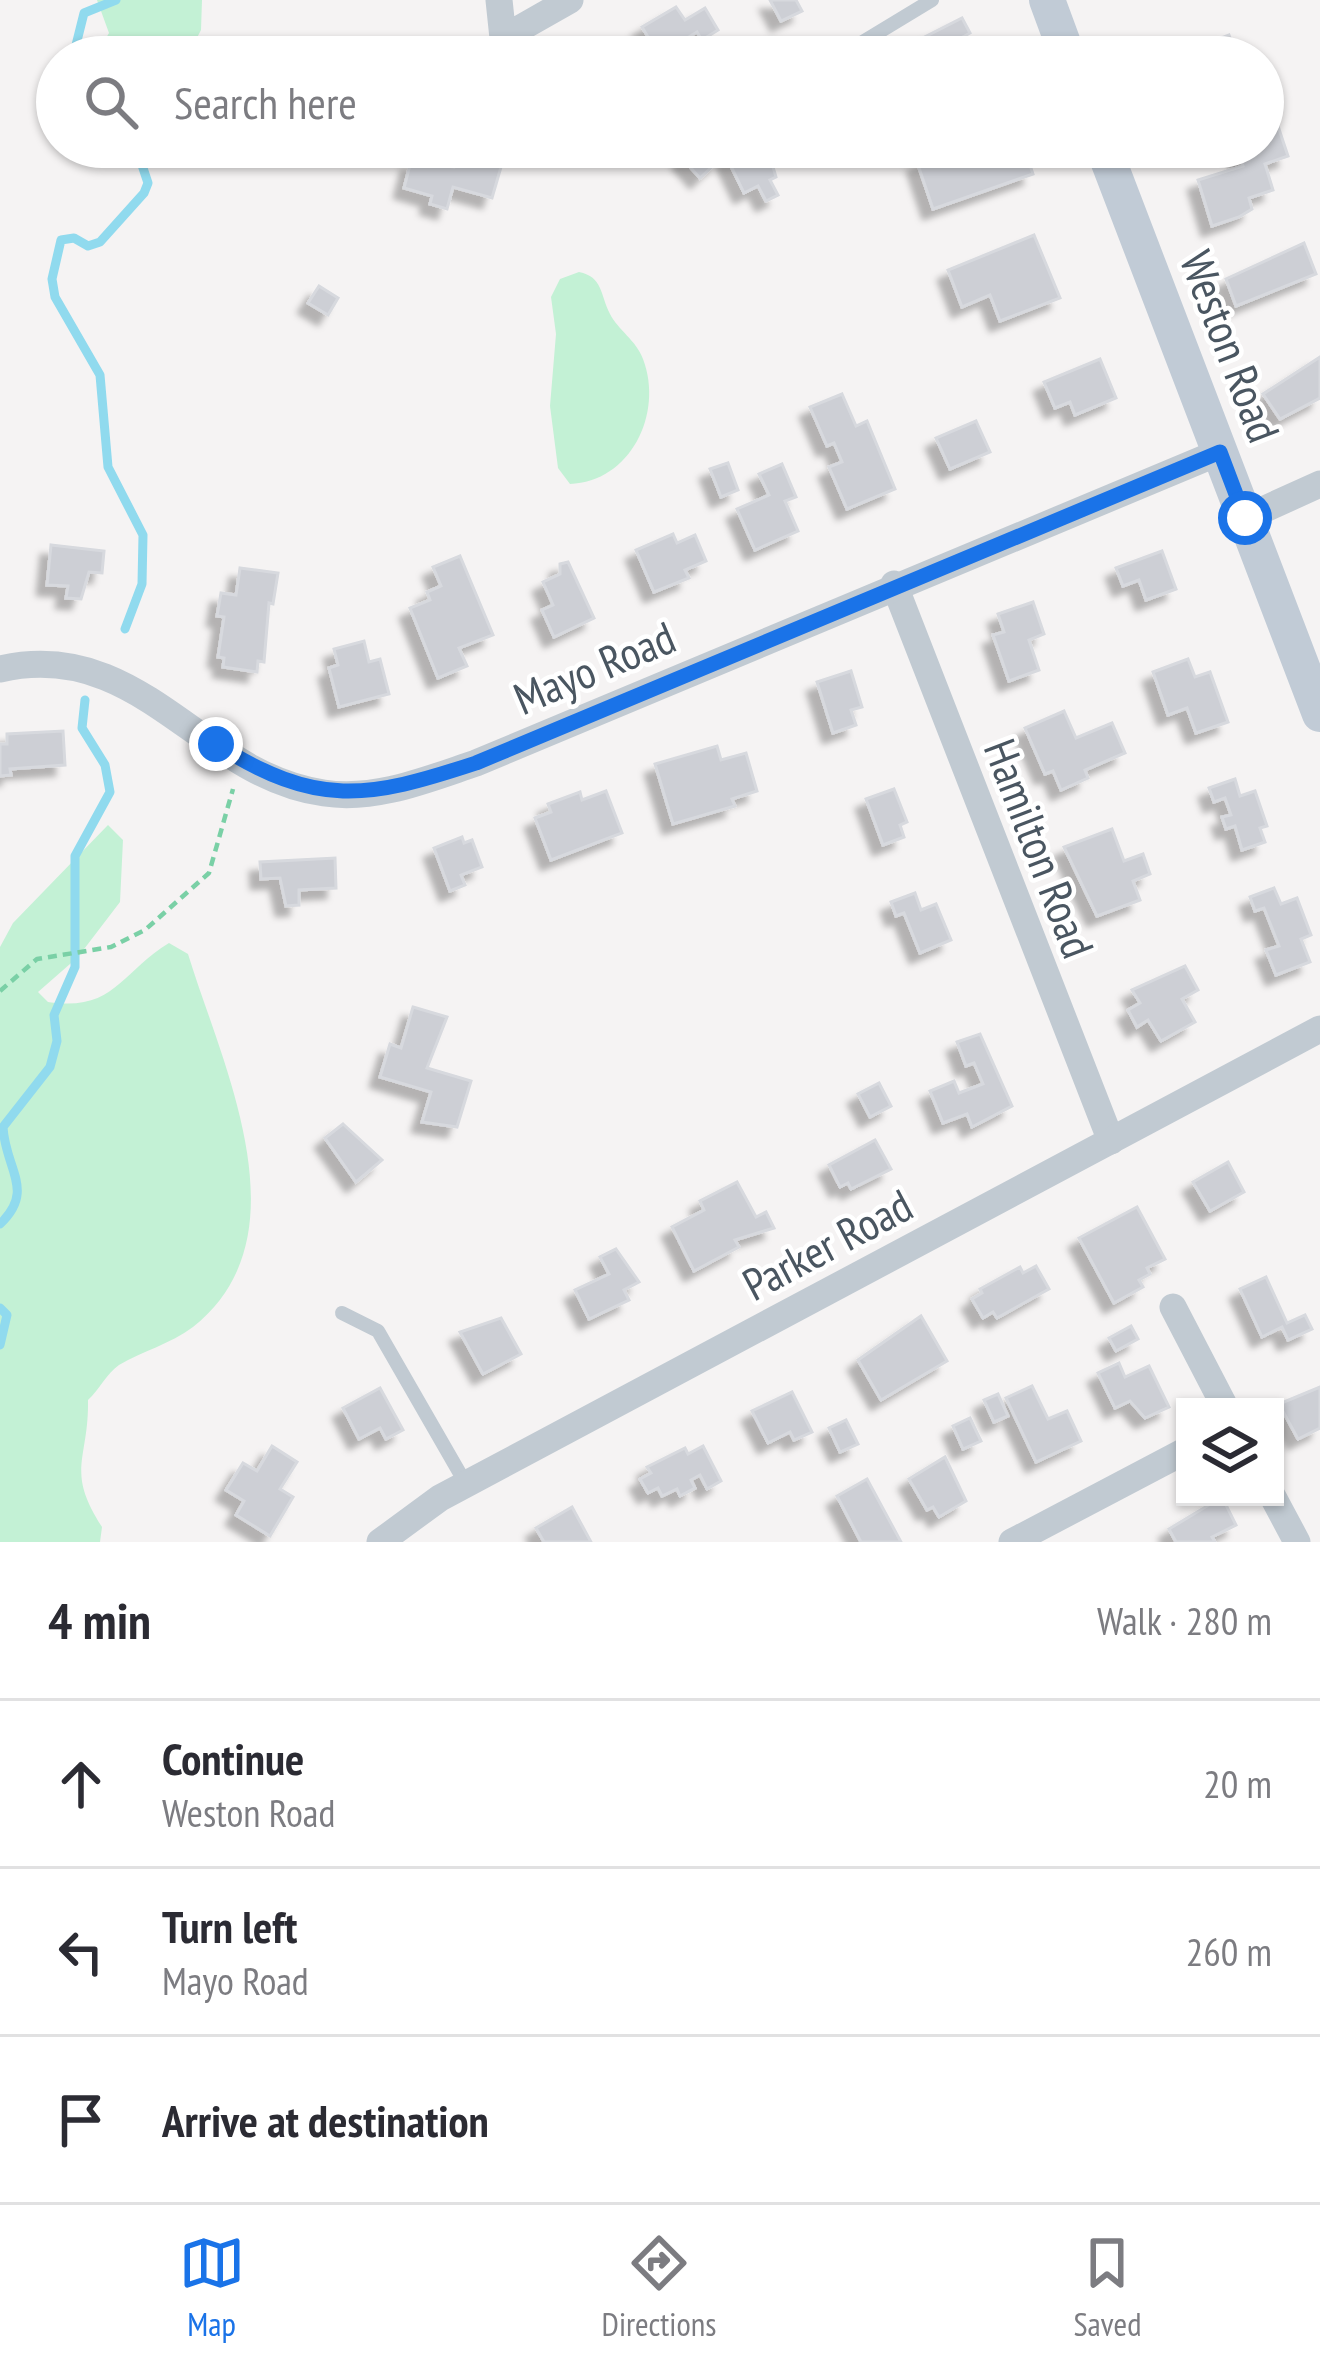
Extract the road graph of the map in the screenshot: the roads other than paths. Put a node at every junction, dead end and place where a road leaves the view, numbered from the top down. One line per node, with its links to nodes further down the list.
1 (500, 0): 5 (street)
2 (569, 0): 6 (street)
3 (932, 0): 7 (lane)
4 (1047, 0): 8 (main road)
5 (503, 36)
6 (506, 36)
7 (873, 36)
8 (1061, 36)
9 (1111, 168): 10 (main road, Weston Road)
10 (1220, 452): 12 (main road, Weston Road); 13 (street, Mayo Road)
11 (1320, 484): 12 (street)
12 (1245, 518): 15 (main road, Weston Road)
13 (894, 584): 14 (street, Mayo Road); 17 (street, Hamilton Road)
14 (0, 668)
15 (1320, 714)
16 (1320, 1029): 17 (street, Parker Road)
17 (1112, 1141): 22 (street, Parker Road)
18 (1173, 1307): 20 (street)
19 (342, 1313): 22 (lane)
20 (1220, 1398)
21 (1176, 1456): 25 (street)
22 (466, 1484): 24 (street, Parker Road)
23 (1278, 1506): 26 (street)
24 (380, 1542)
25 (1012, 1542)
26 (1297, 1542)

